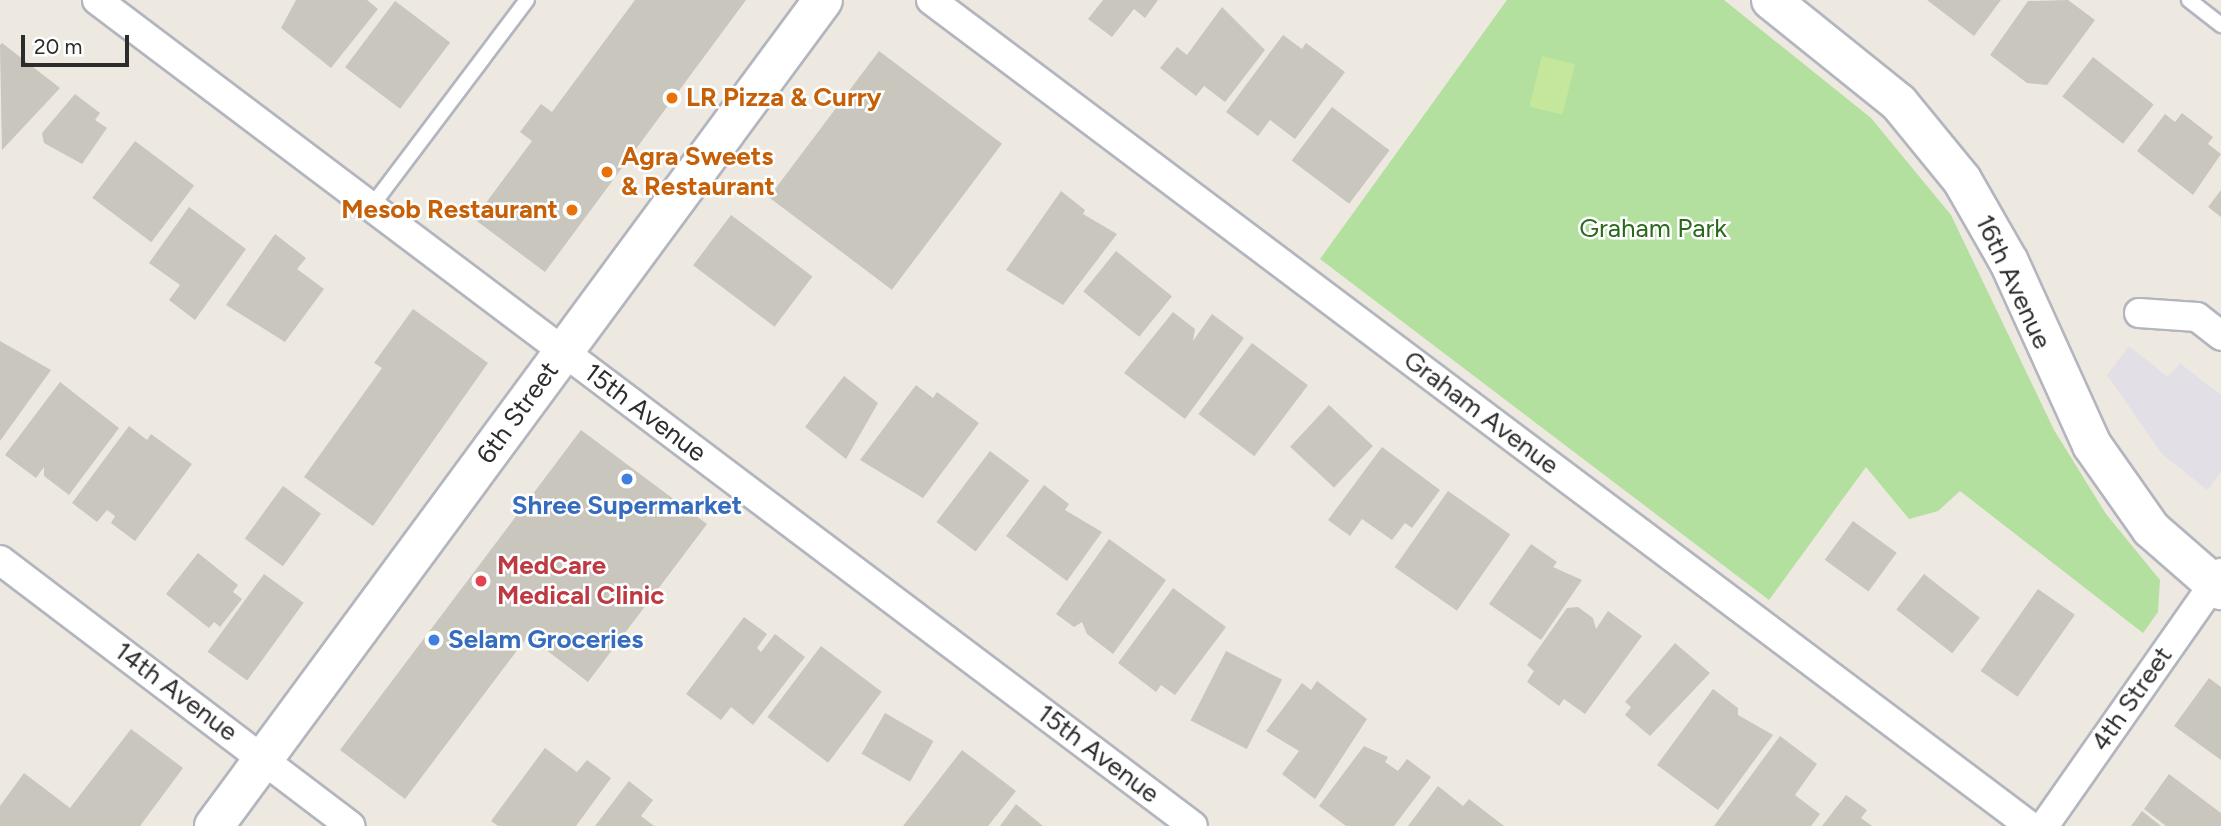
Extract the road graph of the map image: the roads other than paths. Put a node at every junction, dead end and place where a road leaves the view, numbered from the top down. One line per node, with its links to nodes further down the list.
1 (97, 0): 8 (street, 15th Avenue)
2 (823, 0): 11 (street, 6th Street)
3 (931, 0): 18 (street, Graham Avenue)
4 (1771, 0): 13 (street, 16th Avenue)
5 (2189, 0): 7 (lane)
6 (522, 2): 8 (lane)
7 (2221, 25)
8 (374, 203): 11 (street, 15th Avenue)
9 (2139, 313): 10 (street)
10 (2221, 336)
11 (563, 351): 14 (street, 6th Street); 17 (street, 15th Avenue)
12 (0, 560): 14 (street, 14th Avenue)
13 (2218, 582): 19 (street, 4th Street)
14 (263, 759): 15 (street, 6th Street); 16 (street, 14th Avenue)
15 (214, 826)
16 (350, 826)
17 (1193, 826)
18 (2030, 826)
19 (2044, 826)

